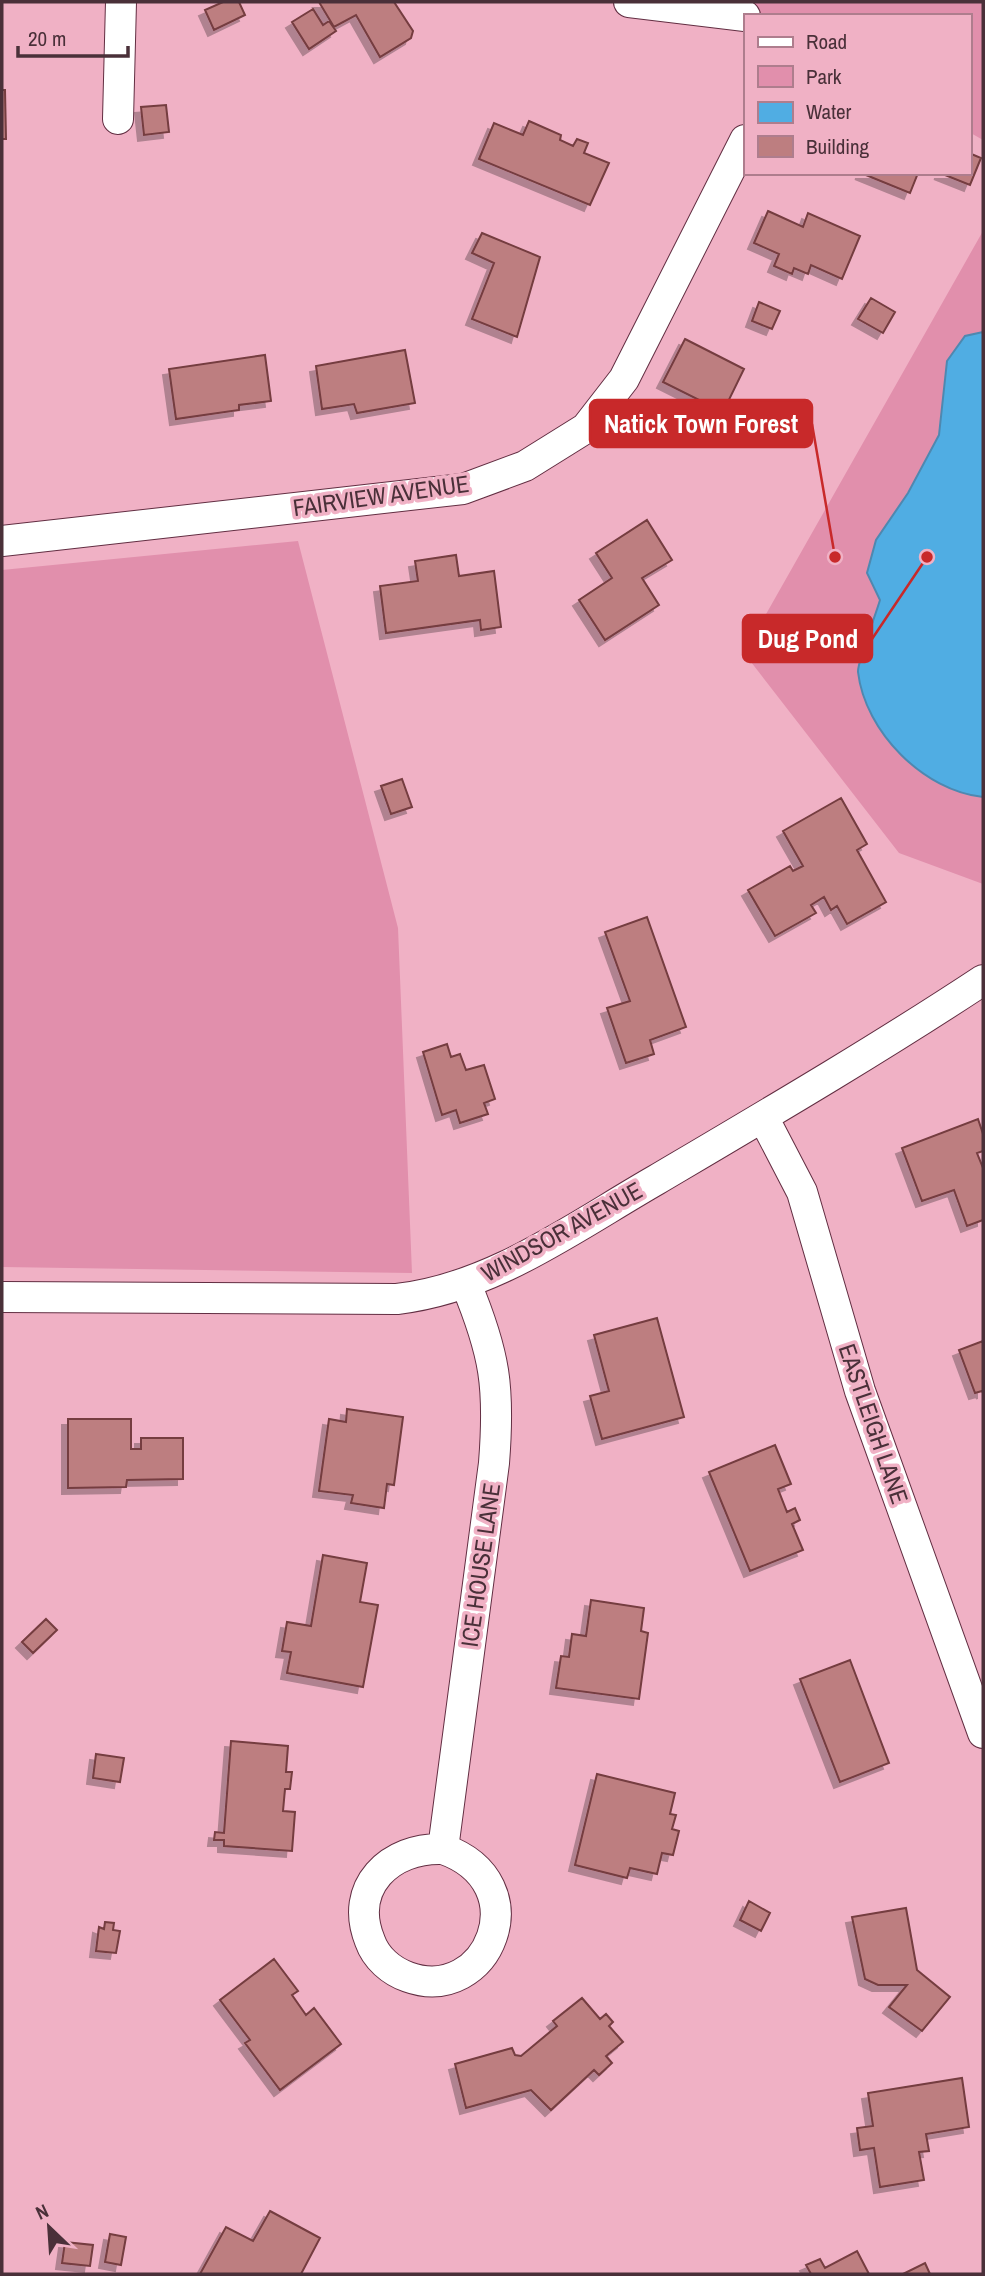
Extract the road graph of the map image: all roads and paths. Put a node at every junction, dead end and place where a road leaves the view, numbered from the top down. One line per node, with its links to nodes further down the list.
1 (121, 2): 4 (street)
2 (629, 2): 3 (street)
3 (744, 16)
4 (118, 119)
5 (744, 142): 6 (street, FAIRVIEW AVENUE)
6 (2, 541)
7 (983, 979): 8 (street, WINDSOR AVENUE)
8 (763, 1117): 9 (street, WINDSOR AVENUE); 11 (street, EASTLEIGH LANE)
9 (466, 1284): 10 (street, WINDSOR AVENUE); 12 (street, ICE HOUSE LANE)
10 (2, 1297)
11 (983, 1732)
12 (443, 1849): 12 (street)

